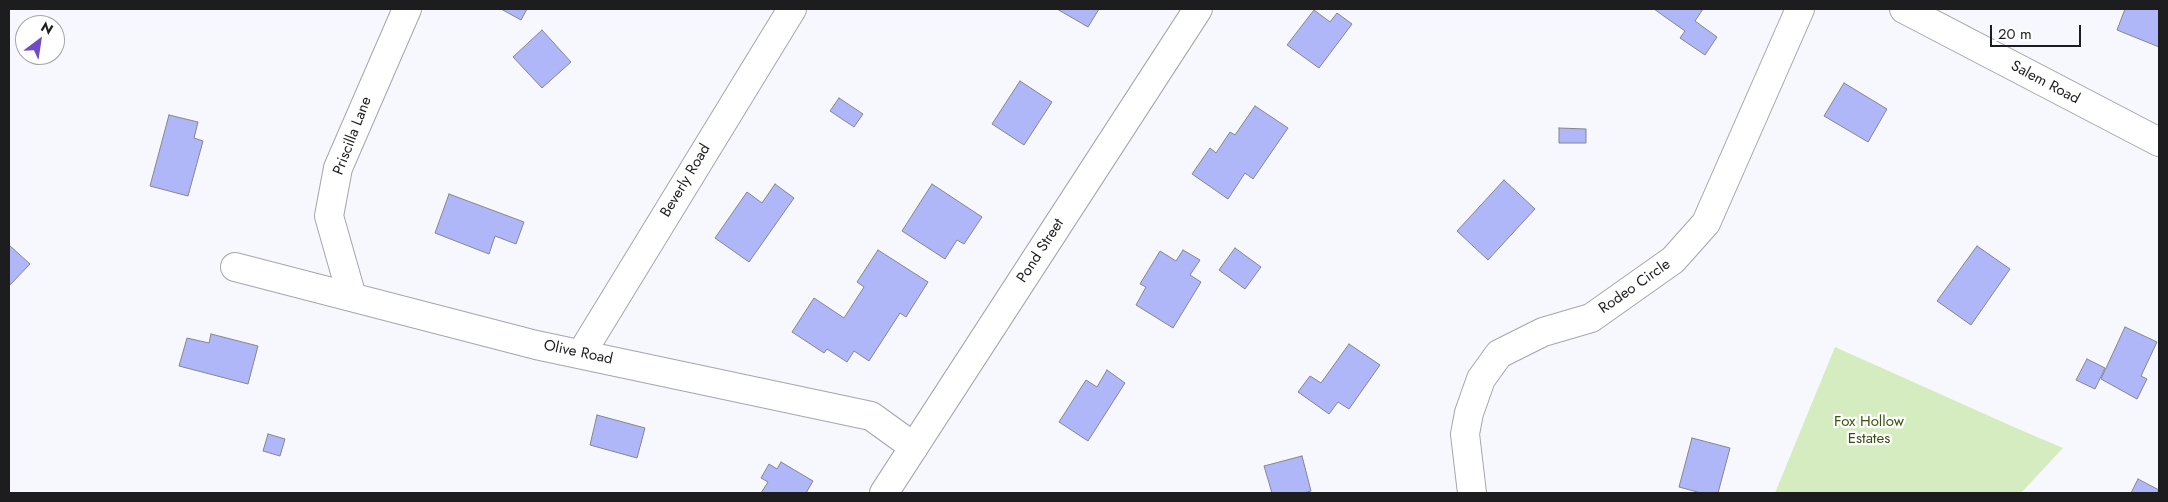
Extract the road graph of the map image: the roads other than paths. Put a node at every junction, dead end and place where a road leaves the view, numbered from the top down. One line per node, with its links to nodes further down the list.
1 (407, 9): 8 (street, Priscilla Lane)
2 (792, 9): 9 (street, Beverly Road)
3 (1198, 9): 10 (street, Pond Street)
4 (1800, 9): 12 (street, Rodeo Circle)
5 (1904, 9): 6 (street, Salem Road)
6 (2159, 142)
7 (235, 267): 8 (street, Olive Road)
8 (352, 297): 9 (street, Olive Road)
9 (580, 354): 10 (street, Olive Road)
10 (914, 447): 11 (street, Pond Street)
11 (884, 493)
12 (1472, 493)

